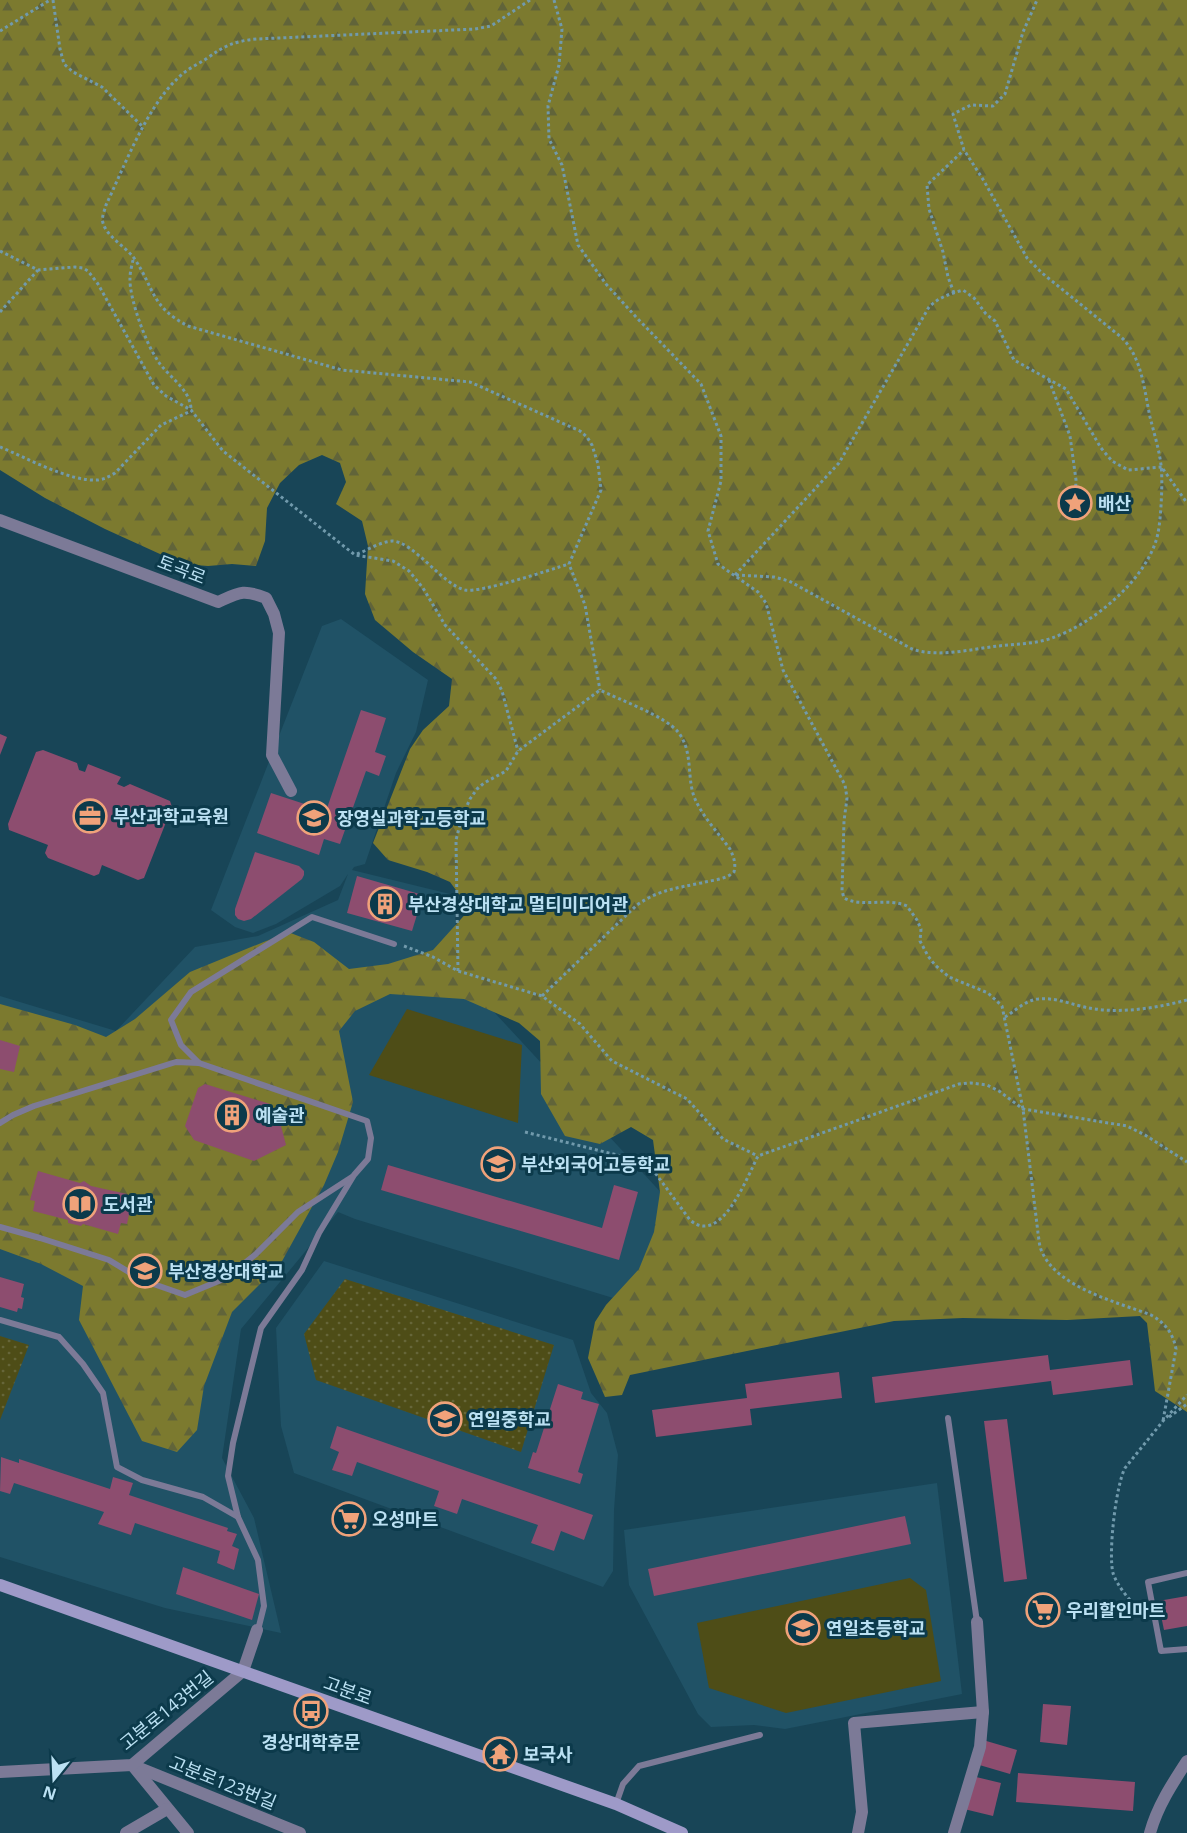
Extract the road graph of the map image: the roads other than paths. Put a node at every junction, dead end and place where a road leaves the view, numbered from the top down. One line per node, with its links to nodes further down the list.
1 (0, 520): 2 (street, 토곡로)
2 (291, 791)
3 (394, 944): 4 (lane)
4 (199, 1063): 5 (lane); 6 (lane)
5 (0, 1123)
6 (354, 1175): 7 (lane); 10 (lane)
7 (0, 1227)
8 (0, 1320): 10 (lane)
9 (948, 1418): 13 (lane)
10 (238, 1517): 14 (lane)
11 (1187, 1573): 15 (lane)
12 (0, 1586): 16 (main road, 고분로)
13 (977, 1622): 17 (street)
14 (257, 1630): 16 (street)
15 (1187, 1649)
16 (243, 1671): 20 (street, 고분로143번길); 22 (main road, 고분로)
17 (983, 1712): 28 (street); 29 (street)
18 (760, 1735): 22 (lane)
19 (1187, 1761): 30 (street)
20 (132, 1765): 21 (street, 고분로143번길); 23 (street); 27 (street, 고분로123번길)
21 (0, 1772)
22 (616, 1804): 24 (main road, 고분로)
23 (167, 1809): 25 (street); 26 (street)
24 (674, 1831)
25 (126, 1833)
26 (188, 1833)
27 (300, 1833)
28 (858, 1833)
29 (954, 1833)
30 (1150, 1833)

